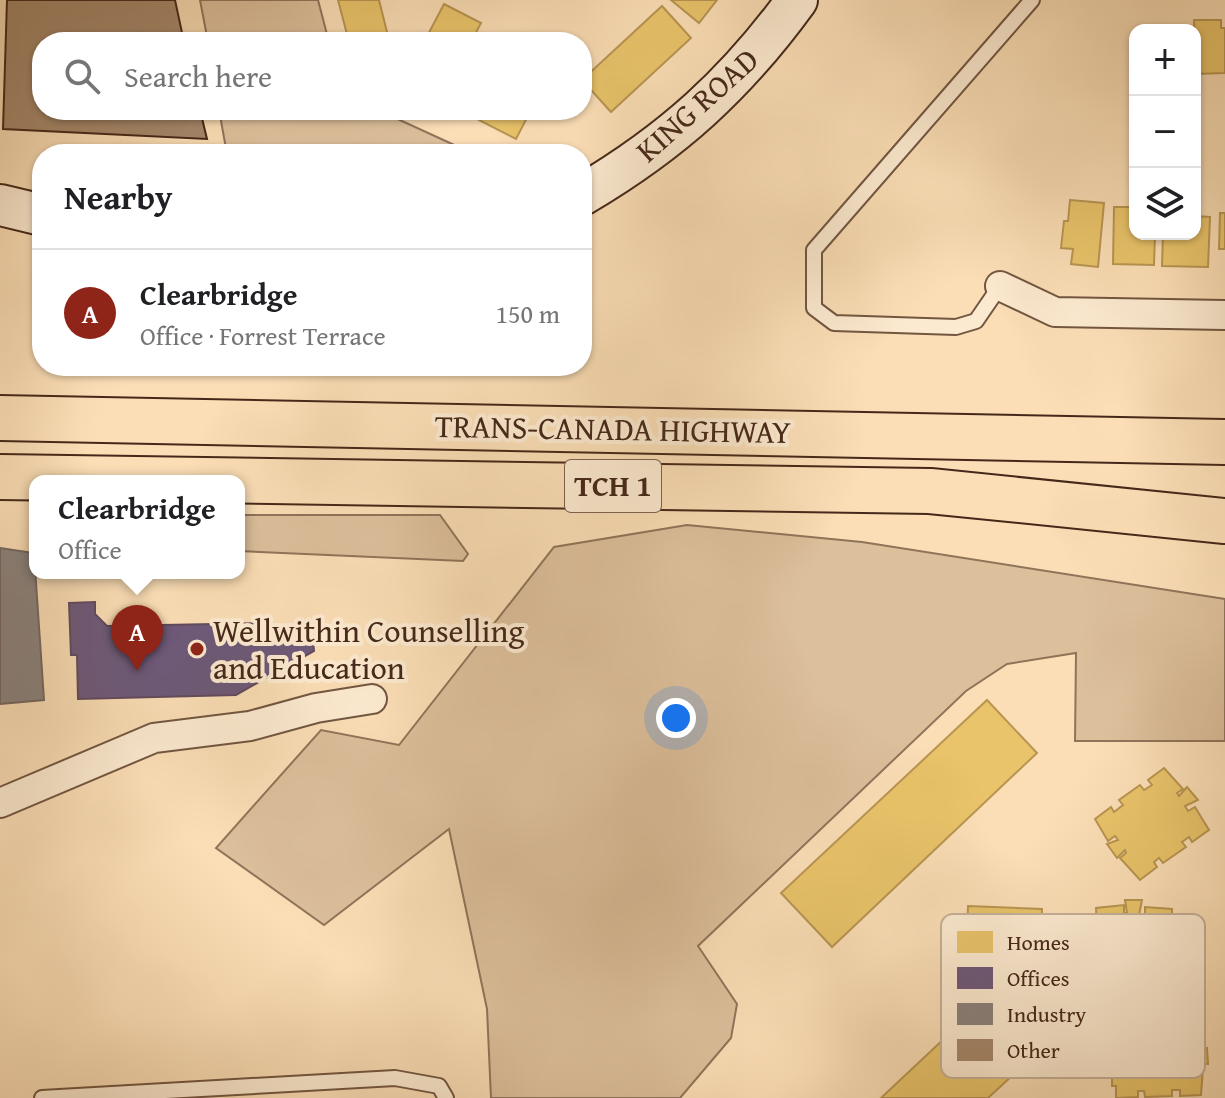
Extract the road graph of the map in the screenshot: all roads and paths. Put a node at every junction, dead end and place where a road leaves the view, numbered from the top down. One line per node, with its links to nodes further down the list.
1 (797, 0): 3 (street, KING ROAD)
2 (1032, 0): 6 (lane)
3 (592, 189)
4 (0, 205): 5 (street)
5 (32, 213)
6 (1000, 286): 7 (street)
7 (1225, 315)
8 (0, 418): 9 (highway, TRANS-CANADA HIGHWAY / TCH 1)
9 (1225, 442)
10 (0, 477): 11 (highway, TRANS-CANADA HIGHWAY / TCH 1)
11 (29, 477)
12 (245, 481): 13 (highway, TRANS-CANADA HIGHWAY / TCH 1)
13 (1225, 521)
14 (372, 699): 15 (street)
15 (0, 803)
16 (42, 1098): 17 (lane)
17 (446, 1098)

